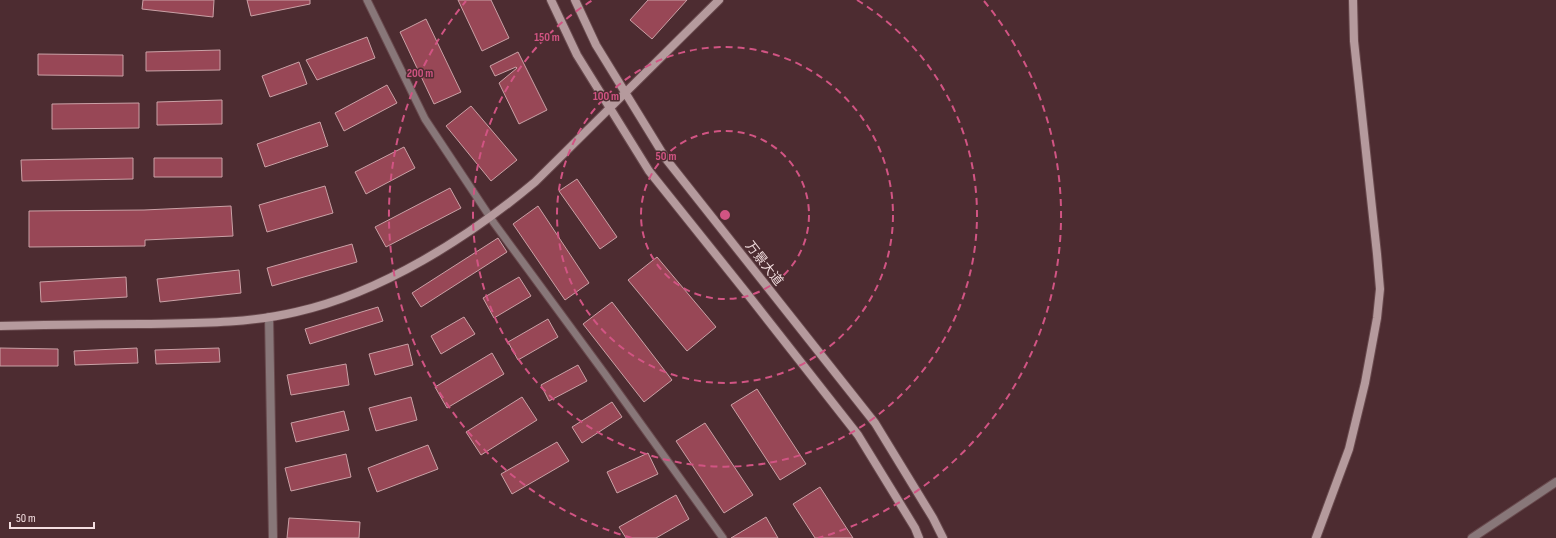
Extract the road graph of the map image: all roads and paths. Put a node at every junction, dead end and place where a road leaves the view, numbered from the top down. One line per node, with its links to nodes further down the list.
1 (367, 0): 8 (lane)
2 (551, 0): 7 (main road)
3 (575, 0): 6 (main road, 万景大道)
4 (719, 0): 6 (main road)
5 (1353, 0): 16 (main road)
6 (626, 92): 7 (main road); 15 (main road, 万景大道)
7 (610, 108): 8 (main road); 14 (main road)
8 (490, 217): 9 (main road); 13 (lane)
9 (269, 317): 10 (main road); 12 (street)
10 (0, 326)
11 (1556, 482): 17 (street)
12 (273, 538)
13 (723, 538)
14 (919, 538)
15 (943, 538)
16 (1316, 538)
17 (1472, 538)

